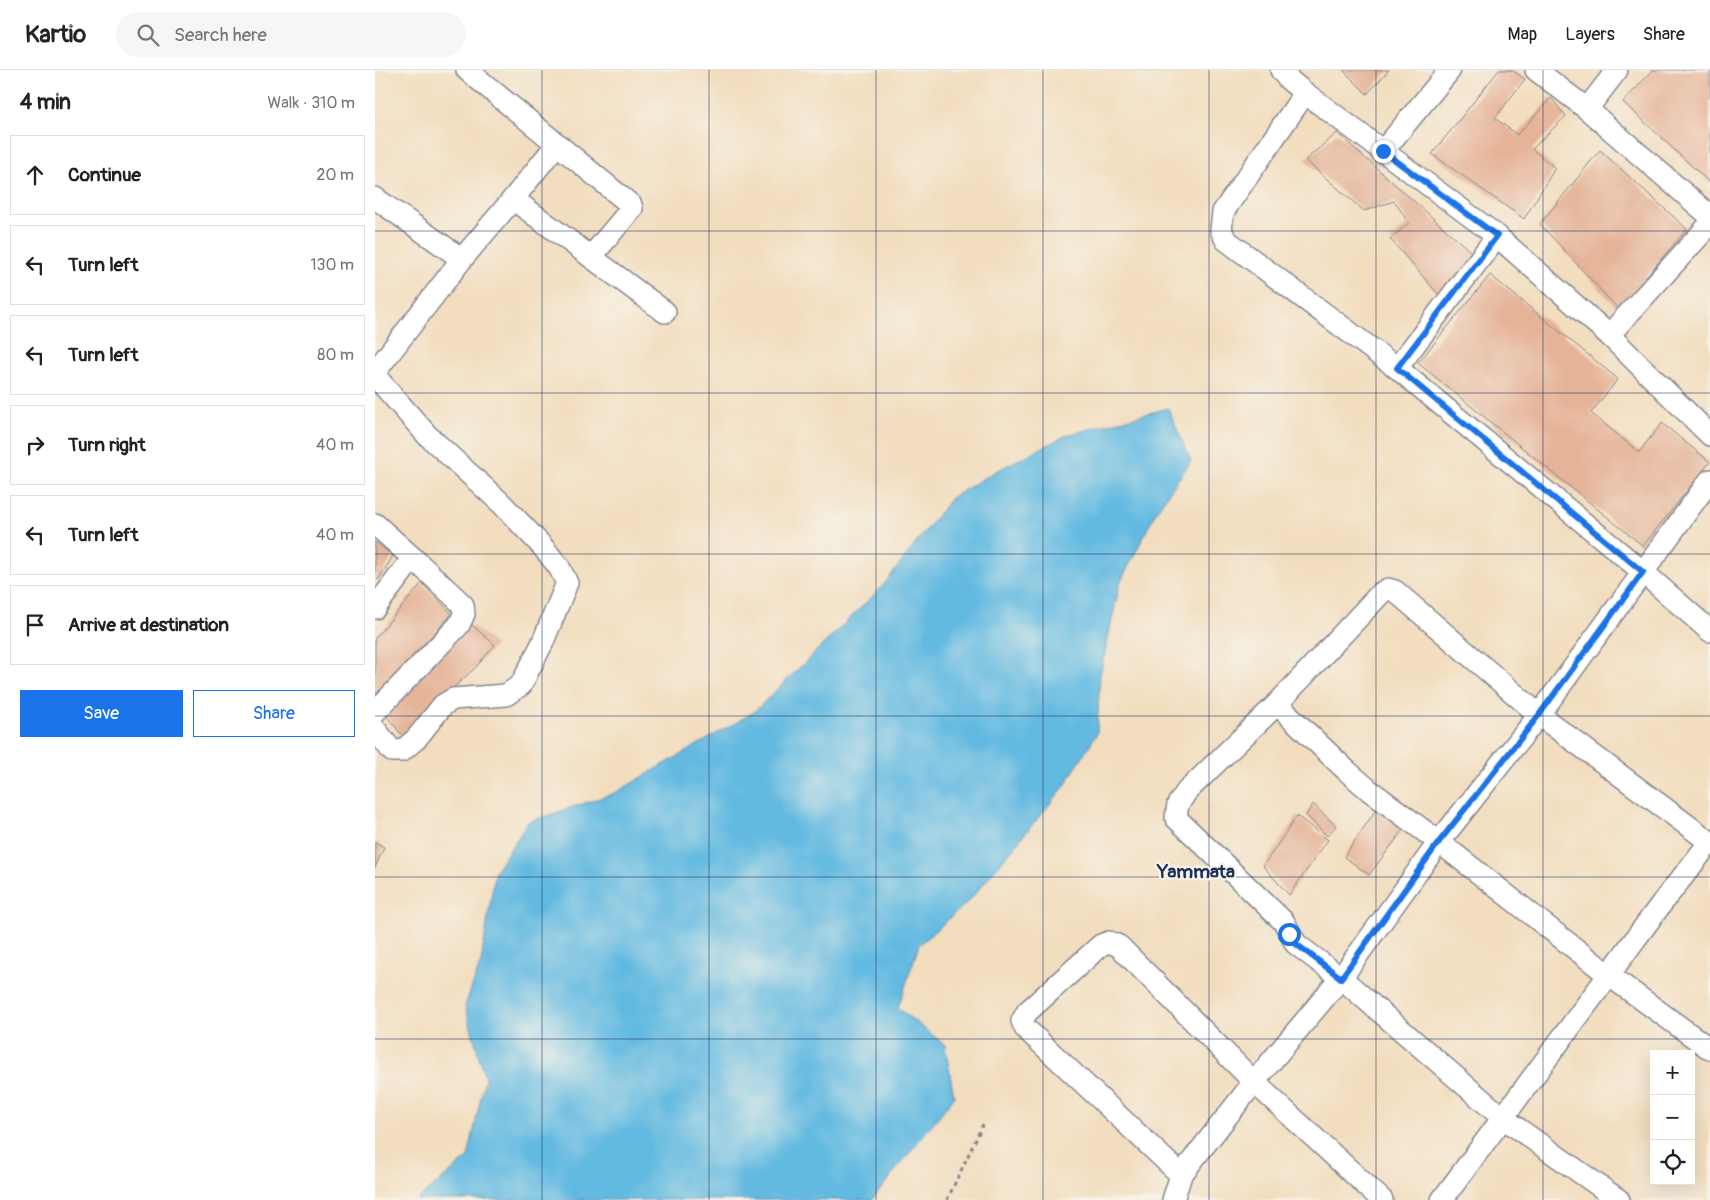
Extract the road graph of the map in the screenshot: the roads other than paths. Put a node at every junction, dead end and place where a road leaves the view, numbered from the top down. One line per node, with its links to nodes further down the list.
1 (467, 70): 8 (street)
2 (1281, 70): 6 (street)
3 (1451, 70): 9 (street)
4 (1536, 70): 7 (street)
5 (1617, 70): 7 (street)
6 (1305, 93): 9 (street); 19 (street)
7 (1587, 109): 12 (street)
8 (557, 144): 11 (street); 15 (street)
9 (1383, 151): 14 (street)
10 (375, 198): 16 (street)
11 (513, 199): 15 (street); 16 (street)
12 (1710, 216)
13 (1710, 224): 18 (street)
14 (1497, 236): 18 (street); 19 (street)
15 (591, 257): 17 (street)
16 (462, 259): 20 (street)
17 (665, 312)
18 (1609, 335): 22 (street)
19 (1397, 368): 26 (street)
20 (375, 372)
21 (375, 376): 32 (street)
22 (1710, 434)
23 (1710, 480): 26 (street)
24 (375, 524): 25 (street)
25 (413, 558): 27 (street); 30 (street)
26 (1643, 572): 28 (street); 31 (street)
27 (375, 608)
28 (1710, 632)
29 (1277, 704): 31 (street); 33 (street); 36 (street)
30 (375, 712)
31 (1539, 715): 33 (street); 34 (street)
32 (375, 729)
33 (1439, 842): 35 (street); 36 (street)
34 (1710, 842): 35 (street)
35 (1610, 976): 37 (street); 39 (street)
36 (1341, 978): 38 (street); 39 (street)
37 (1710, 1049)
38 (1254, 1082): 40 (street); 40 (street); 42 (street)
39 (1503, 1118): 43 (street); 44 (street)
40 (1181, 1175): 41 (street)
41 (1173, 1200)
42 (1382, 1200)
43 (1442, 1200)
44 (1619, 1200)

